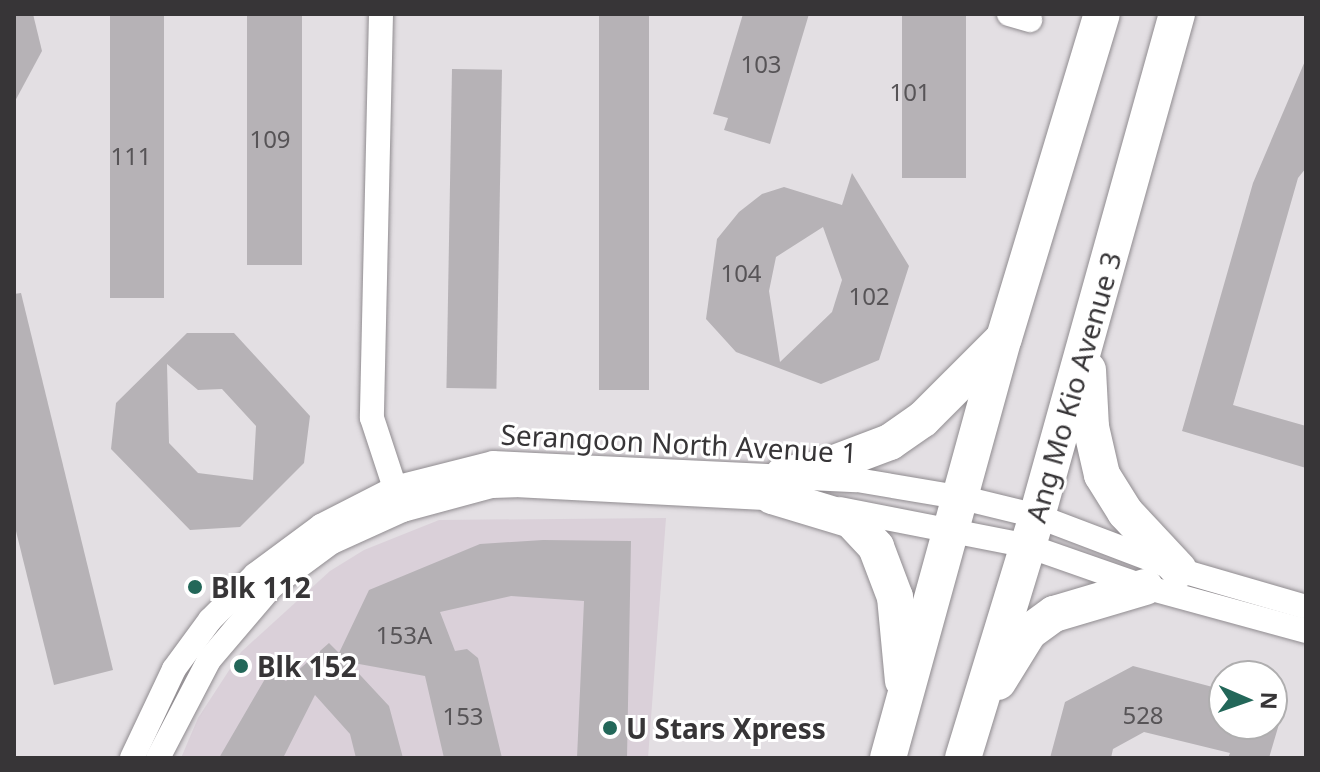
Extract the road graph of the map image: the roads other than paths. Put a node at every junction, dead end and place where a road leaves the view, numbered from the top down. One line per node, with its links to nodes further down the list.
1 (381, 14): 8 (street)
2 (1102, 14): 5 (highway)
3 (1145, 14): 4 (highway)
4 (1177, 14): 6 (highway, Ang Mo Kio Avenue 3)
5 (1004, 338): 7 (highway); 9 (highway)
6 (1086, 341): 10 (highway, Ang Mo Kio Avenue 3); 11 (highway)
7 (777, 486): 8 (street, Serangoon North Avenue 1); 9 (street, Serangoon North Avenue 1); 9 (street, Serangoon North Avenue 1); 15 (highway)
8 (399, 499): 17 (street, Serangoon North Avenue 1); 18 (street, Serangoon North Avenue 1)
9 (958, 514): 10 (street); 10 (street); 15 (highway)
10 (1032, 531): 11 (street); 12 (street); 16 (highway, Ang Mo Kio Avenue 3)
11 (1179, 570): 13 (street)
12 (1145, 587): 14 (street); 16 (highway)
13 (1306, 607)
14 (1306, 631)
15 (903, 711): 19 (highway)
16 (972, 724): 20 (highway, Ang Mo Kio Avenue 3)
17 (132, 758)
18 (158, 758)
19 (888, 758)
20 (963, 758)

